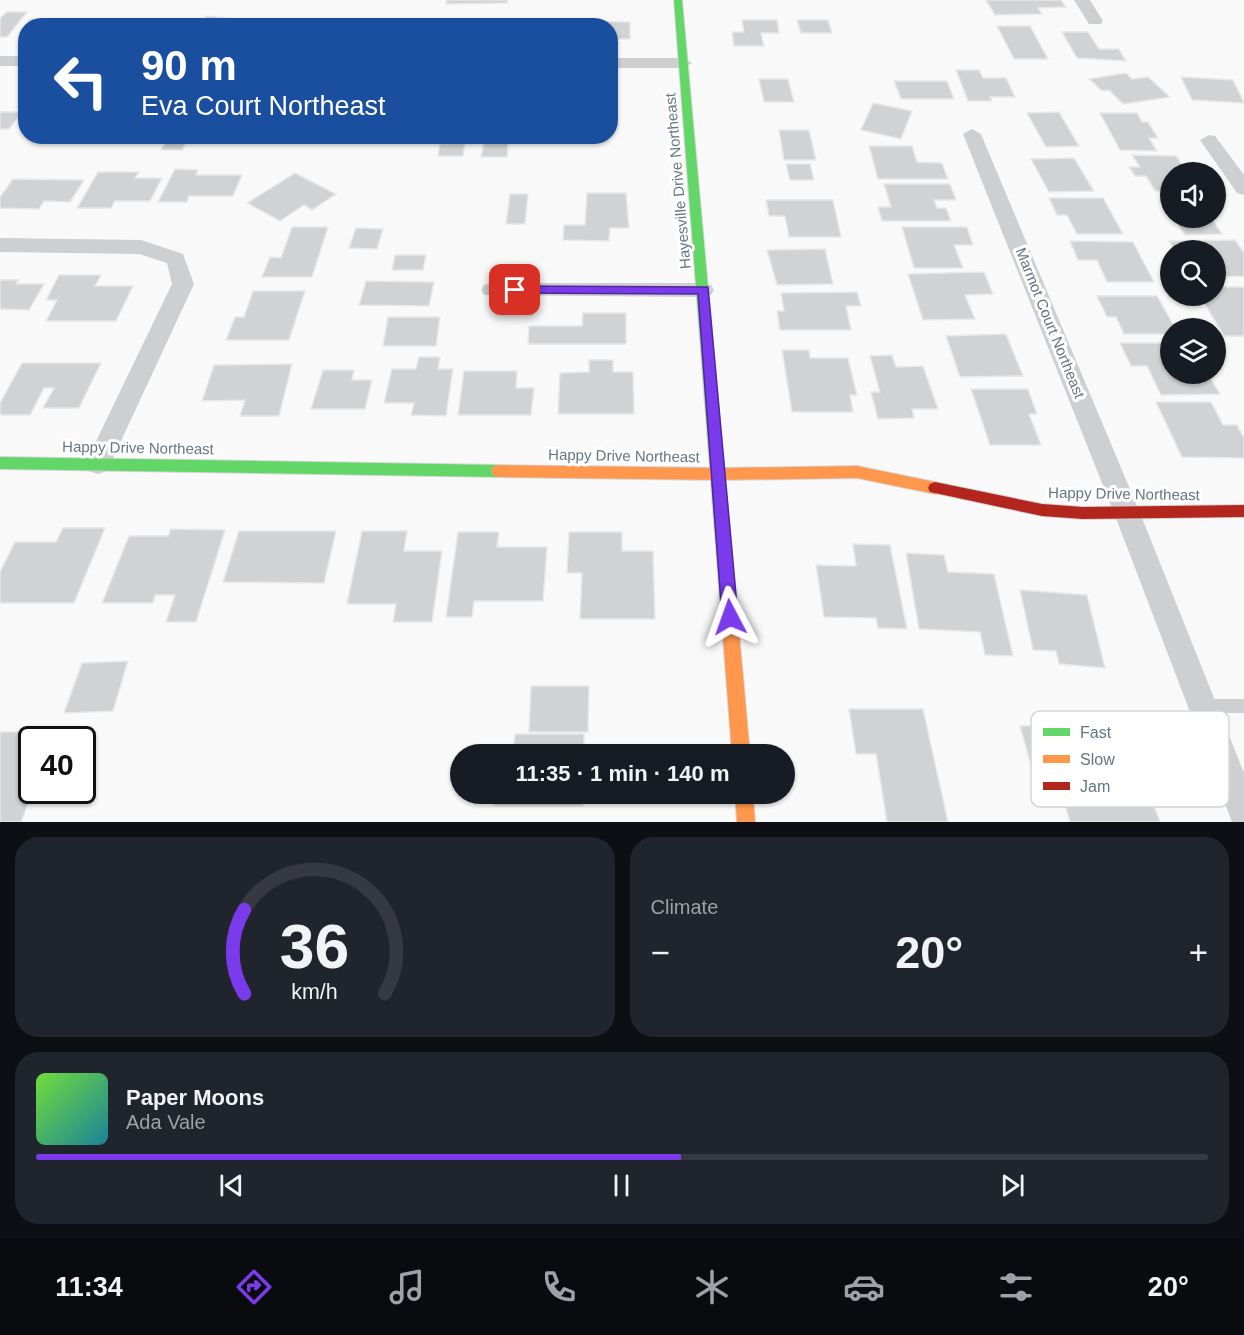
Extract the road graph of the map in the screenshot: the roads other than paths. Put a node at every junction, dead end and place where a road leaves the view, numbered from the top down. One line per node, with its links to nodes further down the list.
1 (678, 0): 7 (street, Hayesville Drive Northeast)
2 (1082, 0): 3 (street)
3 (1095, 21)
4 (0, 61): 5 (street)
5 (18, 61)
6 (618, 63): 7 (street)
7 (684, 63): 13 (street, Hayesville Drive Northeast)
8 (972, 134): 18 (street, Marmot Court Northeast)
9 (1209, 140): 10 (street)
10 (1244, 189)
11 (0, 245): 15 (street)
12 (492, 290): 13 (street)
13 (703, 290): 16 (street, Hayesville Drive Northeast)
14 (0, 464): 15 (street, Happy Drive Northeast)
15 (99, 464): 16 (street, Happy Drive Northeast)
16 (719, 474): 18 (street, Happy Drive Northeast); 22 (street, Hayesville Drive Northeast)
17 (1244, 511): 18 (street, Happy Drive Northeast)
18 (1127, 513): 19 (street, Marmot Court Northeast)
19 (1200, 706): 20 (lane); 21 (street, Marmot Court Northeast)
20 (1244, 706)
21 (1202, 711)
22 (740, 744)
23 (1229, 776): 25 (street, Marmot Court Northeast)
24 (745, 804): 26 (street)
25 (1244, 812)
26 (746, 822)

